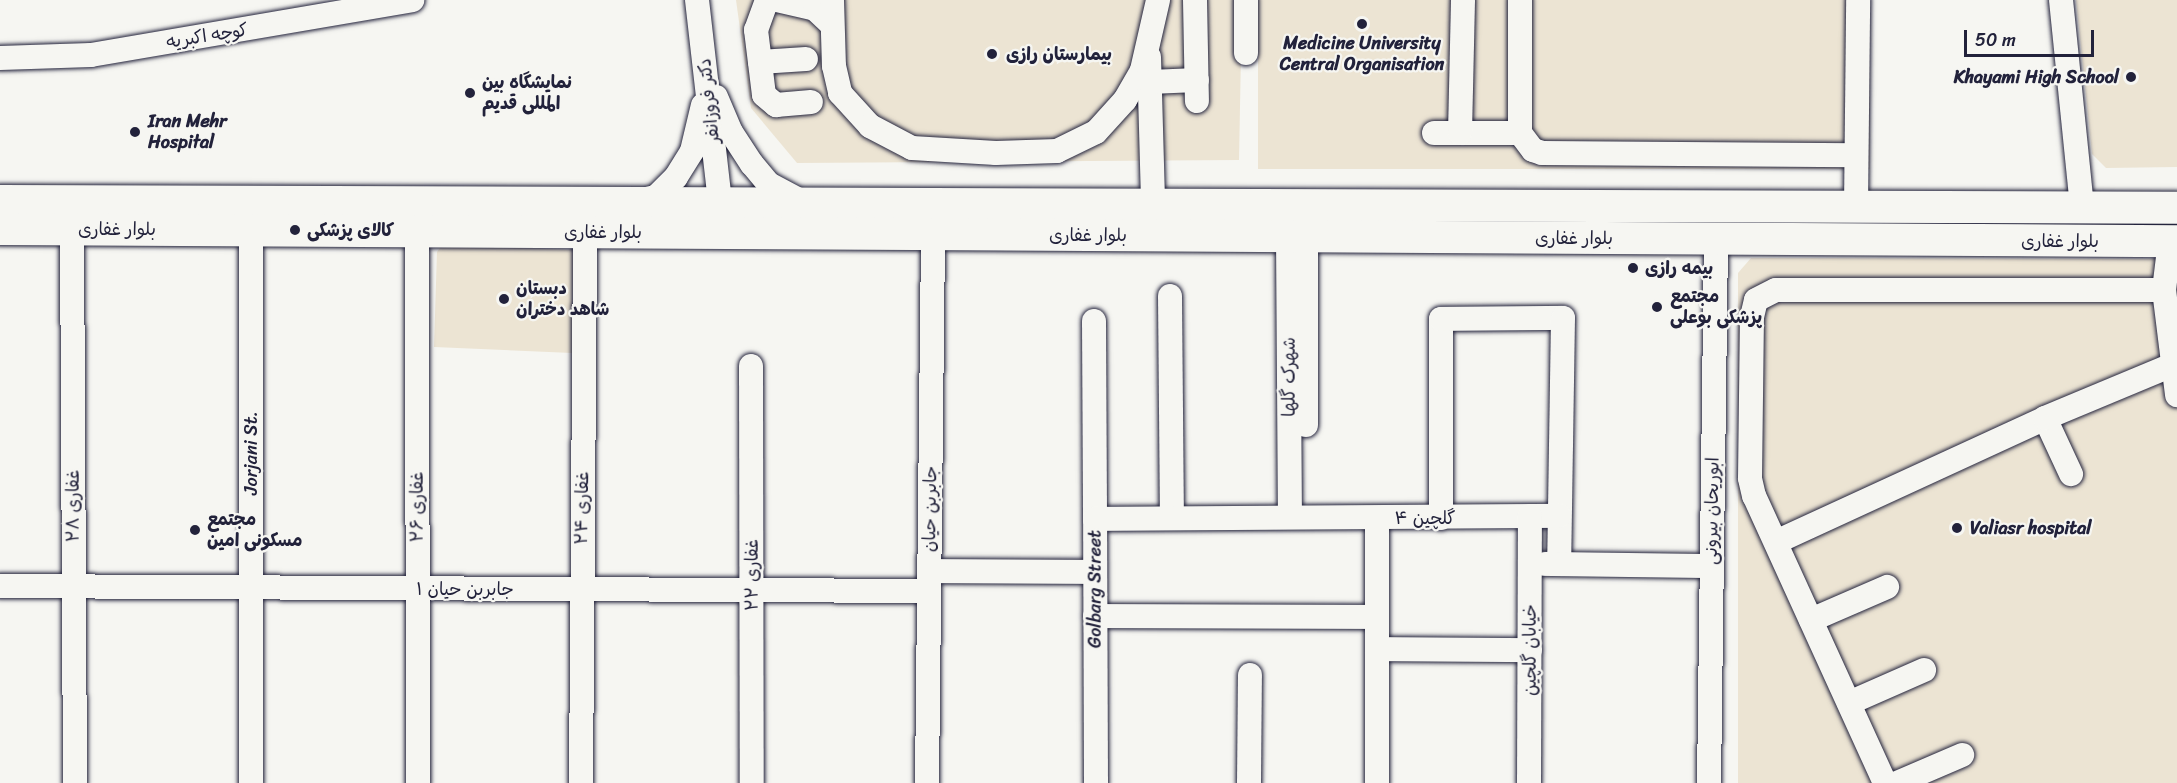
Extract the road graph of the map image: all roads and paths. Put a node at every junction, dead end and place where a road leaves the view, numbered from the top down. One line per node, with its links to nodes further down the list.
1 (412, 0): 16 (street, کوچه اکبریه)
2 (697, 0): 19 (street, دکتر فروزانفر)
3 (767, 0): 18 (street)
4 (832, 0): 13 (street)
5 (1158, 0): 14 (street)
6 (1195, 0): 20 (street)
7 (1246, 0): 15 (street)
8 (1463, 0): 22 (street)
9 (1520, 0): 23 (street)
10 (1858, 0): 25 (street)
11 (2061, 0): 32 (street)
12 (797, 2): 13 (street)
13 (832, 25): 14 (street)
14 (1149, 51): 20 (street)
15 (1246, 53)
16 (0, 58)
17 (806, 59): 18 (street)
18 (760, 62): 21 (street)
19 (707, 76): 27 (street); 28 (street, دکتر فروزانفر); 29 (street)
20 (1150, 82): 30 (street)
21 (811, 102)
22 (1461, 133): 23 (street); 24 (street)
23 (1520, 133): 25 (street)
24 (1434, 134)
25 (1856, 155): 31 (street)
26 (0, 201): 27 (main road, بلوار غفاری)
27 (629, 203): 28 (main road, بلوار غفاری)
28 (720, 203): 29 (main road, بلوار غفاری)
29 (806, 203): 30 (main road, بلوار غفاری)
30 (1153, 204): 31 (main road, بلوار غفاری)
31 (1856, 207): 32 (main road, بلوار غفاری)
32 (2082, 208): 33 (main road, بلوار غفاری)
33 (2177, 208)
34 (0, 229): 35 (main road, بلوار غفاری)
35 (72, 229): 36 (main road, بلوار غفاری); 65 (street, غفاری ۲۸)
36 (251, 230): 37 (main road, بلوار غفاری); 67 (street, Jorjani St.)
37 (417, 231): 38 (main road, بلوار غفاری); 68 (street, غفاری ۲۶)
38 (585, 232): 39 (main road, بلوار غفاری); 69 (street, غفاری ۲۴)
39 (933, 234): 40 (main road, بلوار غفاری); 63 (street, جابربن حیان)
40 (1297, 236): 41 (main road, بلوار غفاری); 53 (street, شهرک گلها)
41 (1716, 239): 42 (main road, بلوار غفاری); 61 (street, ابوریحان بیرونی)
42 (2174, 242): 43 (street)
43 (2164, 290): 46 (street); 58 (street)
44 (1170, 296): 57 (street)
45 (1094, 321): 56 (street)
46 (2174, 363): 48 (street); 49 (street)
47 (751, 366): 70 (street, غفاری ۲۲)
48 (2177, 395)
49 (2045, 418): 50 (street); 58 (street)
50 (2071, 474)
51 (1530, 516): 52 (street, گلچین ۴); 55 (street, گلچین ۴); 59 (street, خیابان گلچین)
52 (1559, 516): 55 (street); 60 (street)
53 (1298, 517): 54 (street, گلچین ۴); 57 (street, Golbarg Street)
54 (1377, 518): 55 (street, گلچین ۴); 72 (street)
55 (1441, 518)
56 (1095, 519): 57 (street, Golbarg Street); 62 (street, Golbarg Street)
57 (1172, 519)
58 (1776, 542): 73 (street)
59 (1530, 564): 60 (street); 75 (street, خیابان گلچین)
60 (1559, 564): 61 (street)
61 (1712, 566): 90 (street, ابوریحان بیرونی)
62 (1095, 572): 63 (street, جابربن حیان ۱); 71 (street, Golbarg Street)
63 (929, 581): 70 (street, جابربن حیان ۱); 85 (street, جابربن حیان)
64 (0, 586): 65 (street, جابربن حیان ۱)
65 (73, 586): 67 (street, جابربن حیان ۱); 80 (street, غفاری ۲۸)
66 (1887, 587): 73 (street)
67 (251, 588): 68 (street, جابربن حیان ۱); 81 (street, Jorjani St.)
68 (418, 588): 69 (street, جابربن حیان ۱); 82 (street, غفاری ۲۶)
69 (582, 589): 70 (street, جابربن حیان ۱); 83 (street, غفاری ۲۴)
70 (752, 590): 84 (street, غفاری ۲۲)
71 (1095, 616): 72 (street); 86 (street, Golbarg Street)
72 (1377, 617): 74 (street)
73 (1811, 620): 78 (street)
74 (1377, 650): 75 (street); 88 (street)
75 (1530, 650): 89 (street, خیابان گلچین)
76 (1924, 670): 78 (street)
77 (1250, 675): 87 (street)
78 (1849, 703): 91 (street)
79 (1962, 755): 92 (street)
80 (75, 783)
81 (251, 783)
82 (418, 783)
83 (581, 783)
84 (752, 783)
85 (927, 783)
86 (1096, 783)
87 (1250, 783)
88 (1377, 783)
89 (1529, 783)
90 (1709, 783)
91 (1885, 783)
92 (1897, 783)

